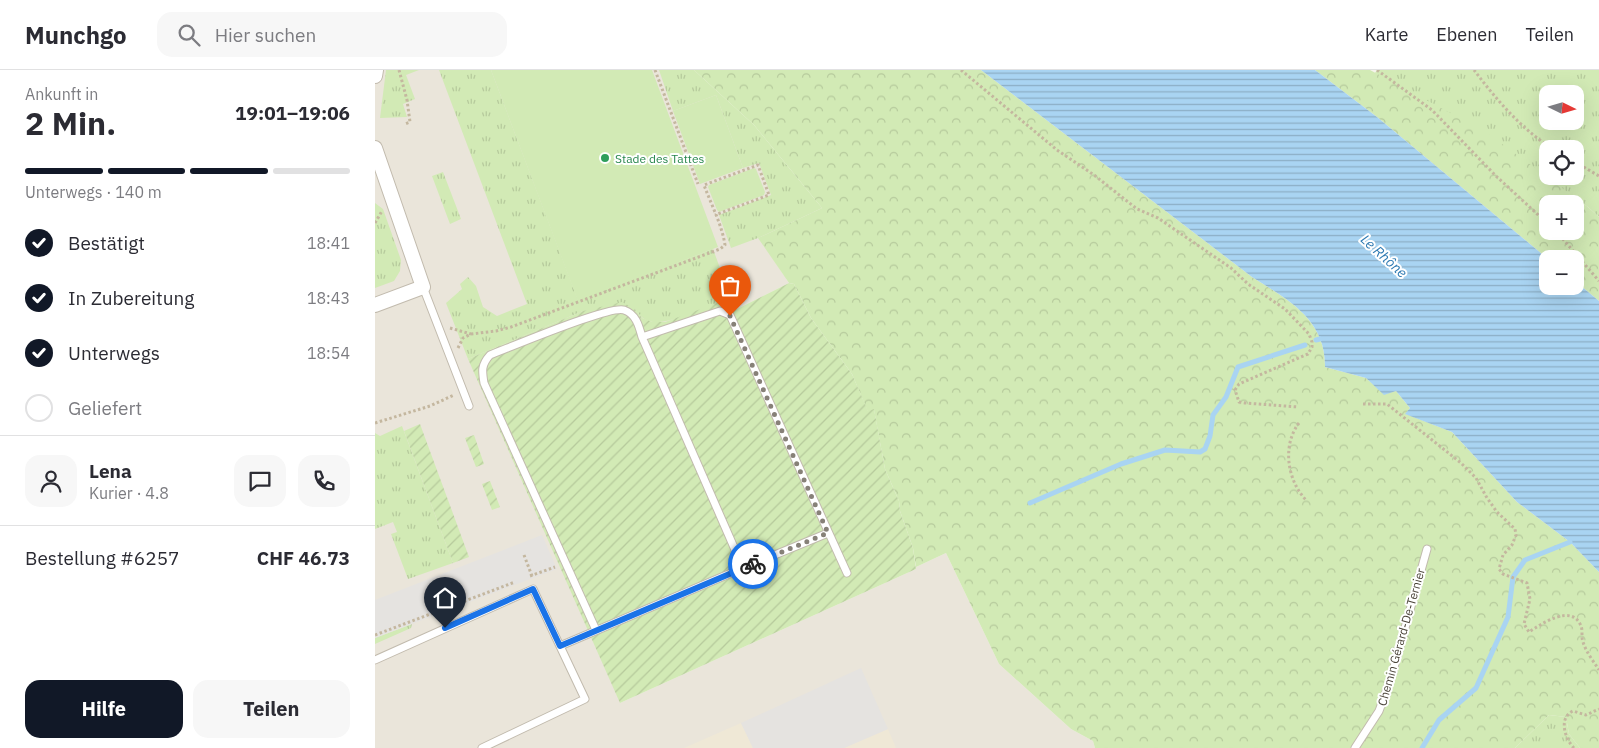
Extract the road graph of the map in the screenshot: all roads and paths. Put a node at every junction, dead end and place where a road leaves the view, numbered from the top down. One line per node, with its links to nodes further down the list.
1 (376, 70): 7 (street)
2 (399, 70): 8 (path)
3 (655, 70): 13 (path)
4 (961, 70): 25 (path)
5 (1377, 70): 15 (path)
6 (1474, 70): 9 (path)
7 (375, 76)
8 (405, 124)
9 (1540, 140)
10 (375, 148): 18 (street)
11 (1584, 167): 12 (path)
12 (1599, 176)
13 (698, 184)
14 (715, 215): 14 (path); 21 (path)
15 (1539, 216)
16 (1564, 240): 17 (path)
17 (1599, 281)
18 (423, 287): 19 (street); 21 (lane)
19 (375, 305)
20 (642, 337): 29 (lane); 32 (lane); 35 (lane)
21 (453, 365): 22 (lane)
22 (462, 391): 24 (lane); 26 (path)
23 (1363, 404): 38 (path)
24 (469, 406)
25 (1298, 408)
26 (375, 423)
27 (1299, 423): 28 (path)
28 (1306, 500)
29 (828, 533): 32 (lane); 33 (lane)
30 (1427, 549): 41 (lane, Chemin Gérard-De-Ternier)
31 (524, 555): 34 (path)
32 (743, 568): 35 (lane)
33 (847, 573)
34 (532, 576)
35 (596, 630): 36 (lane)
36 (560, 646): 37 (lane); 40 (lane)
37 (375, 660)
38 (1599, 670)
39 (1599, 709): 42 (path)
40 (482, 748)
41 (1355, 748)
42 (1574, 748)

